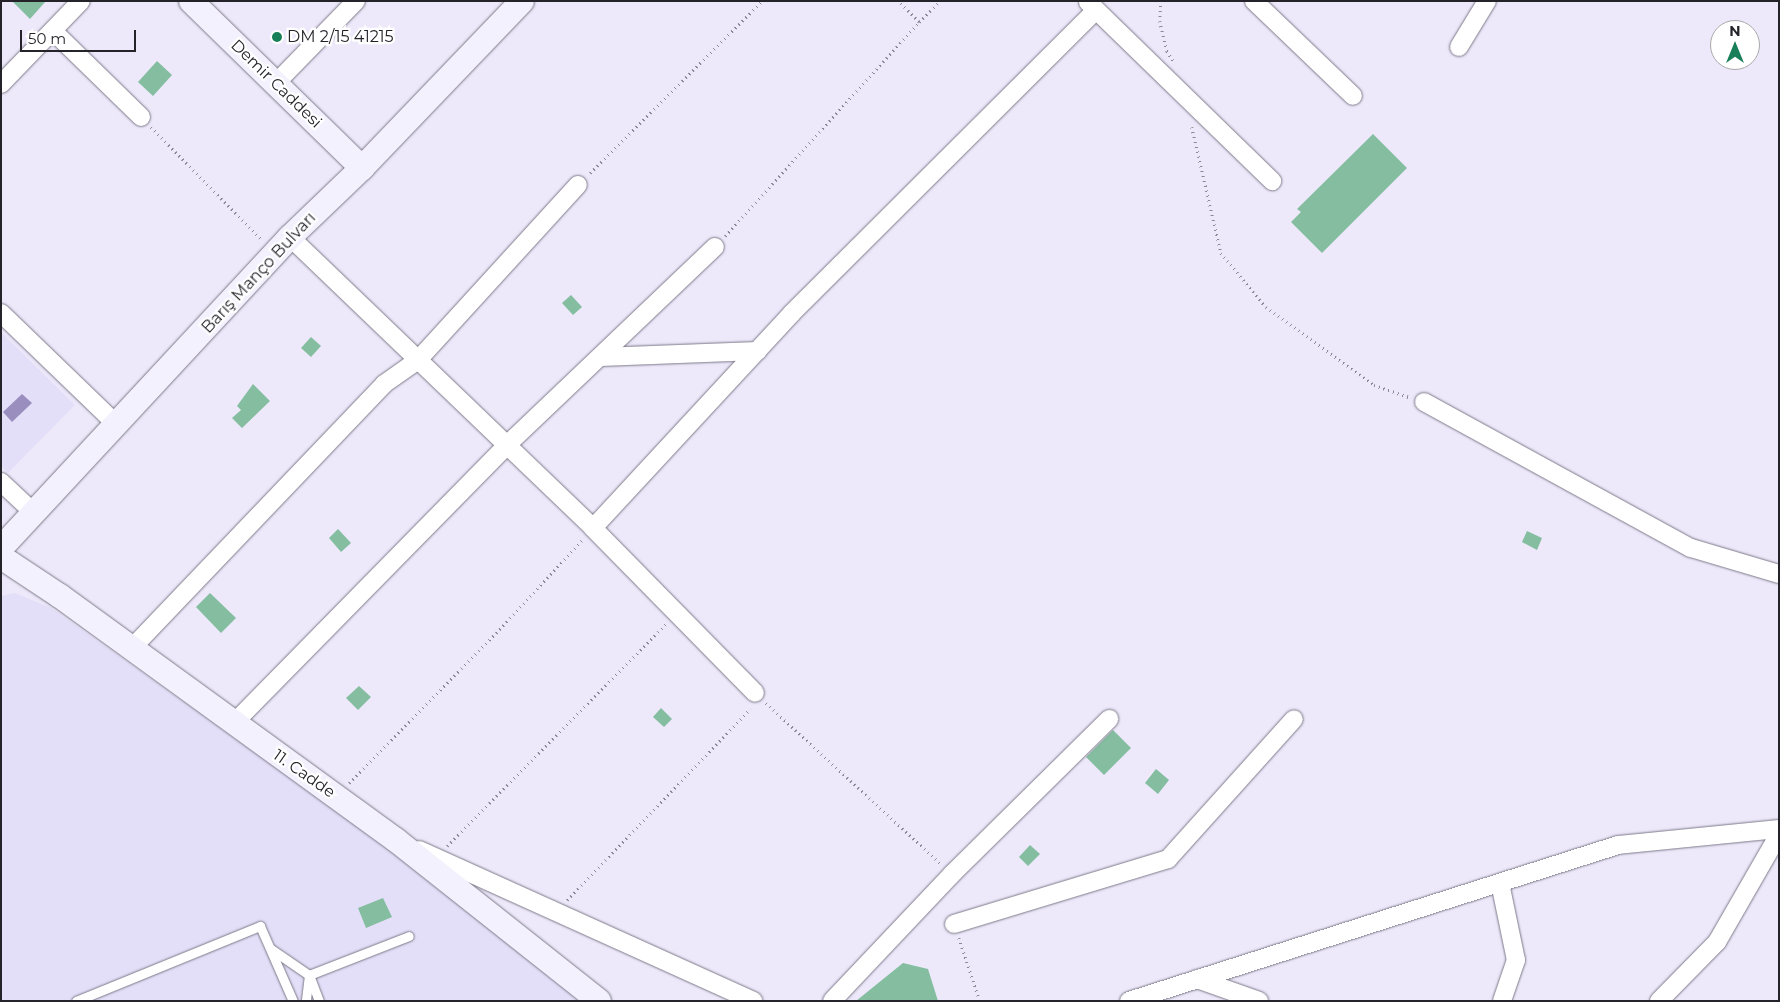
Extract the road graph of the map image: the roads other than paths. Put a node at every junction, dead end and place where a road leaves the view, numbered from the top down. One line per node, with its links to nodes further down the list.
1 (81, 1): 8 (street)
2 (191, 1): 11 (street, Demir Caddesi)
3 (356, 1): 11 (street)
4 (522, 1): 14 (street, Barış Manço Bulvarı)
5 (1254, 1): 12 (street)
6 (1487, 1): 9 (street)
7 (1092, 6): 15 (street); 20 (street)
8 (53, 31): 10 (street); 13 (street)
9 (1459, 47)
10 (1, 84)
11 (276, 84): 14 (street, Demir Caddesi)
12 (1353, 96)
13 (141, 117)
14 (362, 168): 17 (street, Barış Manço Bulvarı)
15 (1272, 181)
16 (578, 185): 22 (street)
17 (283, 246): 22 (street); 24 (street, Barış Manço Bulvarı)
18 (715, 247): 21 (street)
19 (1, 313): 24 (street)
20 (758, 350): 21 (street); 28 (street)
21 (600, 357): 25 (street)
22 (418, 360): 25 (street); 32 (street)
23 (1424, 402): 31 (street)
24 (117, 425): 27 (street, Barış Manço Bulvarı)
25 (507, 445): 28 (street); 36 (street)
26 (1, 482): 27 (street)
27 (34, 513): 29 (street, Barış Manço Bulvarı)
28 (593, 528): 33 (street)
29 (1, 548)
30 (1, 557): 32 (street, 11. Cadde)
31 (1779, 574)
32 (132, 648): 36 (street, 11. Cadde)
33 (758, 696)
34 (1294, 718): 41 (street)
35 (1109, 719): 52 (street)
36 (233, 724): 39 (street, 11. Cadde)
37 (1779, 829): 40 (street)
38 (1779, 834): 56 (street)
39 (396, 840): 50 (street, 11. Cadde); 51 (street)
40 (1500, 883): 45 (street); 55 (street)
41 (954, 924)
42 (409, 936): 44 (lane)
43 (270, 949): 44 (lane); 46 (lane); 47 (lane)
44 (309, 975): 48 (lane); 49 (lane)
45 (1197, 979): 53 (street); 54 (street)
46 (76, 1001)
47 (293, 1001)
48 (306, 1001)
49 (319, 1001)
50 (599, 1001)
51 (753, 1001)
52 (832, 1001)
53 (1129, 1001)
54 (1259, 1001)
55 (1502, 1001)
56 (1660, 1001)

